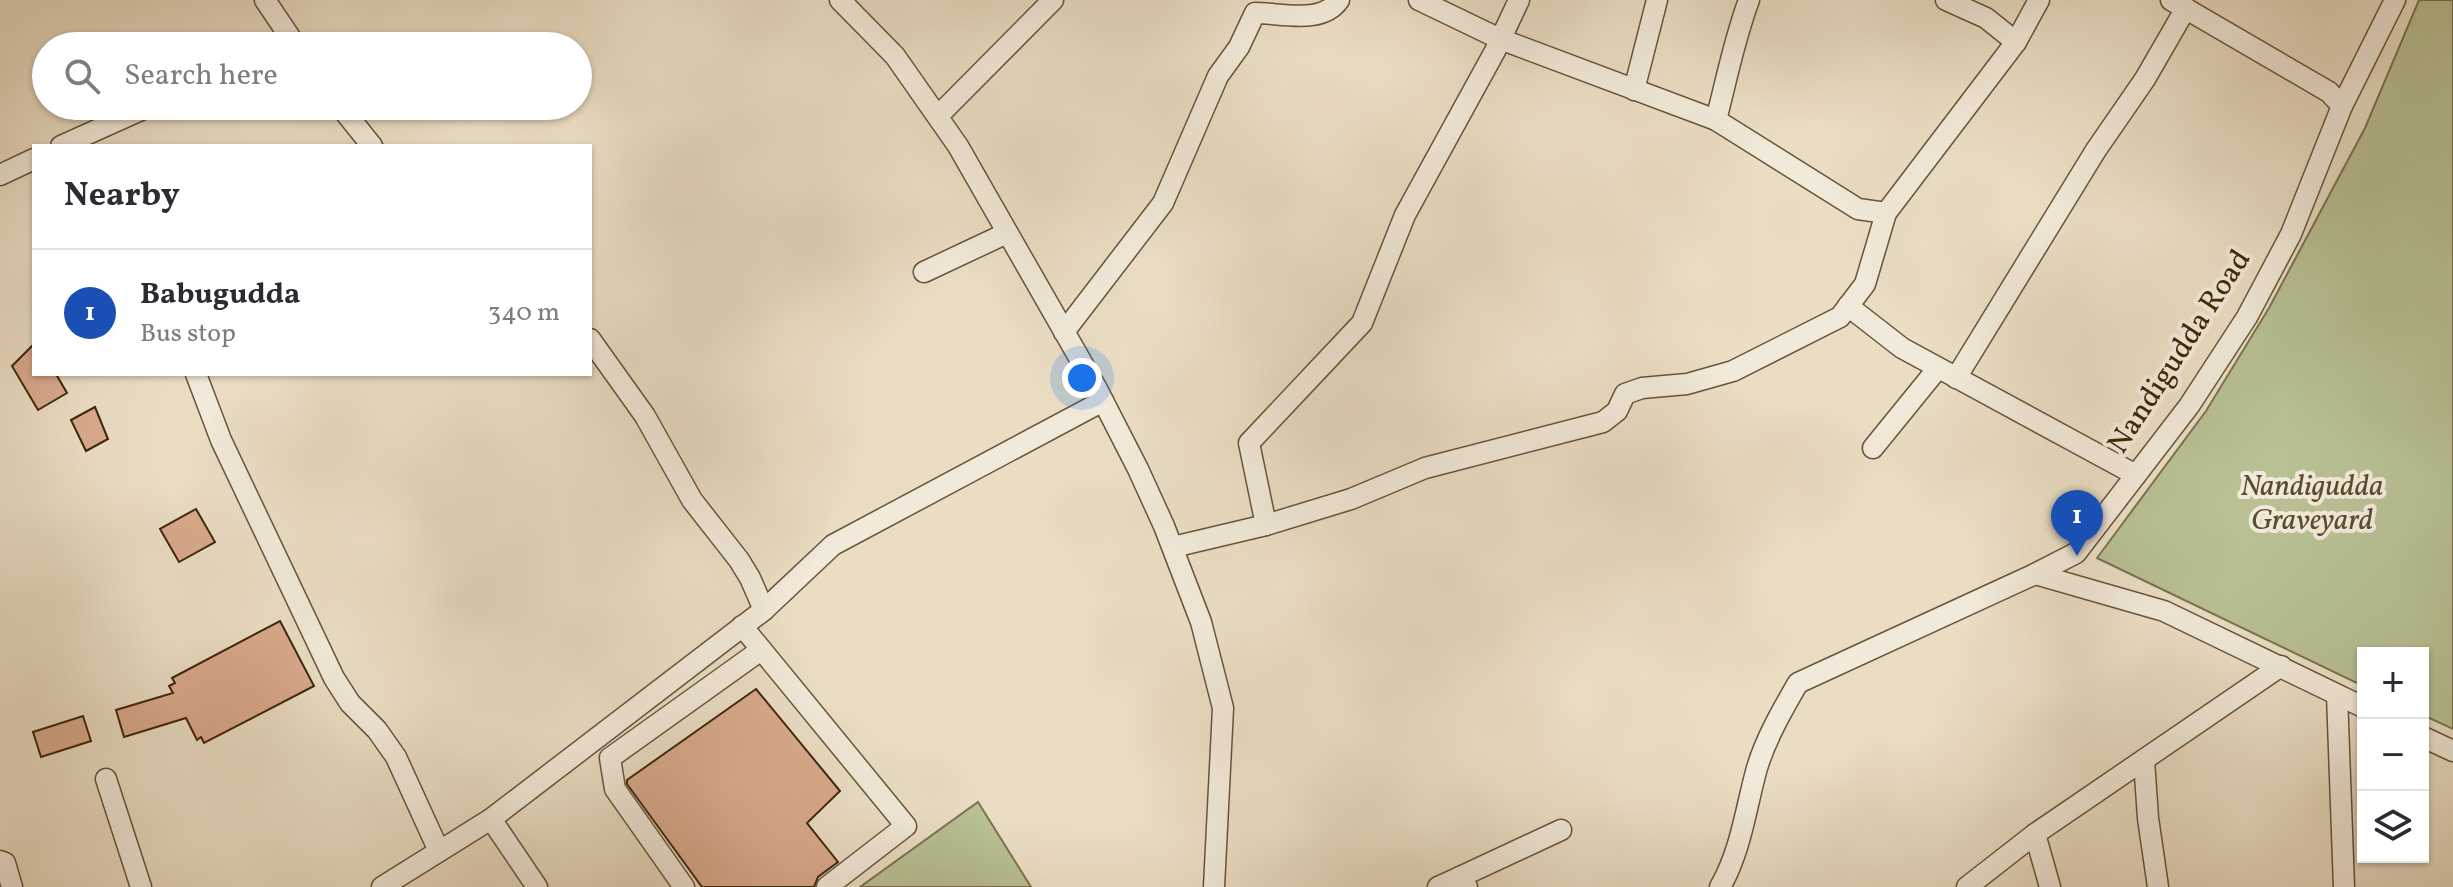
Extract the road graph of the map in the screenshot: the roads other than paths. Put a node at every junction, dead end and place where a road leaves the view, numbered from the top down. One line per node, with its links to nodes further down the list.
1 (265, 0): 13 (street)
2 (840, 0): 18 (street)
3 (1053, 0): 18 (street)
4 (1339, 0): 30 (street)
5 (1419, 0): 14 (street)
6 (1519, 0): 14 (street)
7 (1657, 0): 16 (street)
8 (1749, 0): 21 (street)
9 (1946, 0): 15 (street)
10 (2039, 0): 15 (street)
11 (2395, 0): 17 (street, Nandigudda Road)
12 (2178, 4): 17 (street); 34 (street)
13 (287, 32)
14 (1500, 39): 16 (street); 38 (street)
15 (2016, 42): 26 (street)
16 (1634, 90): 21 (street)
17 (2342, 106): 37 (street, Nandigudda Road)
18 (938, 116): 27 (street)
19 (119, 120): 22 (street)
20 (350, 120): 23 (street)
21 (1716, 120): 26 (street)
22 (65, 144)
23 (366, 144)
24 (32, 160): 25 (street)
25 (0, 175)
26 (1886, 213): 29 (street)
27 (1007, 233): 28 (street); 30 (street)
28 (924, 272)
29 (1848, 306): 32 (street); 38 (street)
30 (1064, 332): 35 (street)
31 (592, 341): 41 (street)
32 (1938, 368): 34 (street); 36 (street)
33 (197, 376): 54 (street)
34 (1956, 378): 37 (street)
35 (1103, 401): 39 (street); 41 (street)
36 (1873, 448)
37 (2136, 475): 40 (street, Nandigudda Road)
38 (1266, 525): 39 (street)
39 (1173, 547): 63 (street)
40 (2035, 574): 44 (street); 65 (street, Nandigudda Road)
41 (764, 610): 42 (street)
42 (742, 626): 43 (street); 51 (street)
43 (761, 650): 61 (street); 62 (street)
44 (2281, 666): 45 (street); 49 (street)
45 (2337, 695): 46 (street); 69 (street)
46 (2357, 704)
47 (2429, 740): 48 (street)
48 (2453, 751)
49 (2144, 760): 53 (street); 68 (street)
50 (106, 779): 58 (street)
51 (491, 819): 54 (street); 60 (street)
52 (1561, 830): 56 (street)
53 (2035, 834): 66 (street); 67 (street)
54 (439, 851): 59 (street)
55 (0, 861): 57 (street)
56 (1464, 882): 64 (street)
57 (12, 887)
58 (141, 887)
59 (382, 887)
60 (537, 887)
61 (684, 887)
62 (827, 887)
63 (1214, 887)
64 (1438, 887)
65 (1720, 887)
66 (1967, 887)
67 (2050, 887)
68 (2158, 887)
69 (2344, 887)

